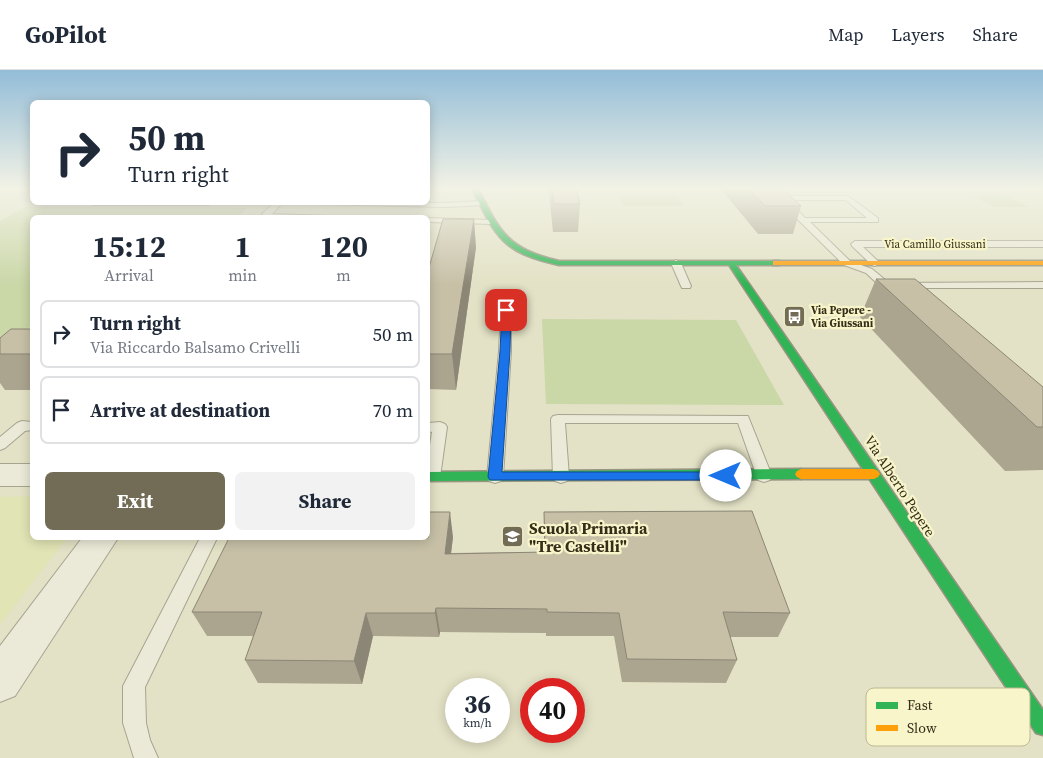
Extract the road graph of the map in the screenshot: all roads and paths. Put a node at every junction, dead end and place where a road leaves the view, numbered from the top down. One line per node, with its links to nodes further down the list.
1 (431, 220): 3 (lane)
2 (803, 220): 6 (lane, Via Camillo Giussani)
3 (492, 222): 7 (street, Via Camillo Giussani)
4 (1043, 244): 8 (lane, Via Camillo Giussani)
5 (731, 262): 6 (street, Via Camillo Giussani); 7 (street, Via Camillo Giussani); 16 (street, Via Alberto Pepere)
6 (846, 262): 8 (street, Via Camillo Giussani); 10 (lane, Via Camillo Giussani)
7 (676, 263): 11 (lane)
8 (876, 263): 9 (street, Via Camillo Giussani)
9 (1043, 263)
10 (1043, 285)
11 (686, 286)
12 (506, 310): 22 (lane)
13 (30, 426): 15 (lane)
14 (430, 427): 21 (lane)
15 (0, 445)
16 (874, 474): 20 (street); 26 (street, Via Alberto Pepere)
17 (30, 475): 18 (street)
18 (0, 476)
19 (561, 476): 20 (street); 20 (lane); 22 (street)
20 (764, 476)
21 (430, 477): 22 (street)
22 (495, 477)
23 (100, 540): 25 (street)
24 (207, 540): 29 (lane)
25 (0, 681)
26 (1018, 688)
27 (1030, 707): 28 (street, Via Alberto Pepere)
28 (1043, 726)
29 (146, 758)

